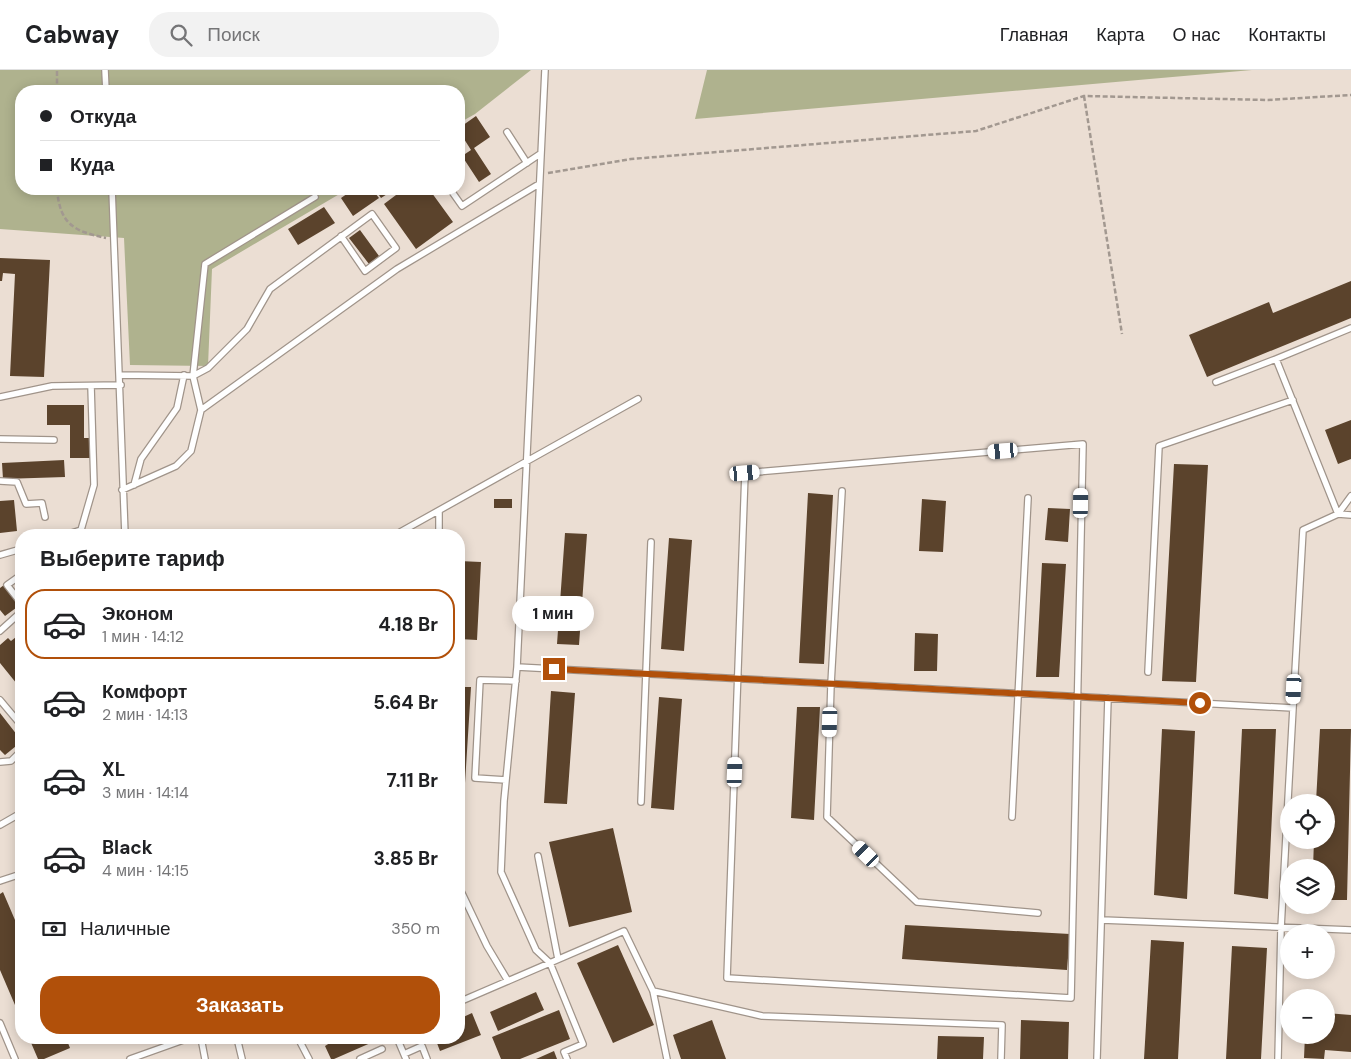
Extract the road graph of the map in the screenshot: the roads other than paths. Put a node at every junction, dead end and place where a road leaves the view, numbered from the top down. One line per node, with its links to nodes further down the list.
1 (104, 70): 3 (lane)
2 (544, 70): 5 (lane)
3 (105, 85)
4 (507, 132): 6 (lane)
5 (540, 154): 6 (lane); 7 (lane)
6 (527, 163): 9 (lane)
7 (539, 184): 23 (lane); 26 (lane)
8 (112, 195): 14 (lane)
9 (454, 195)
10 (315, 197): 16 (lane)
11 (341, 236): 11 (lane); 16 (lane)
12 (1351, 328): 13 (lane)
13 (1276, 359): 17 (lane); 22 (lane)
14 (120, 375): 15 (lane); 18 (lane)
15 (184, 375): 16 (lane); 28 (lane)
16 (193, 376): 23 (lane)
17 (1216, 382)
18 (120, 385): 19 (lane); 29 (lane)
19 (90, 386): 20 (lane); 37 (lane)
20 (0, 396)
21 (638, 399): 26 (lane)
22 (1293, 400): 34 (lane); 49 (lane)
23 (202, 410): 28 (lane)
24 (0, 439): 25 (lane)
25 (54, 440)
26 (525, 462): 33 (lane); 48 (lane)
27 (0, 481): 36 (lane)
28 (134, 485): 29 (lane)
29 (122, 490): 38 (lane)
30 (842, 491): 53 (lane)
31 (1351, 496): 34 (lane)
32 (1028, 498): 54 (lane)
33 (439, 511): 39 (lane); 40 (lane)
34 (1338, 514): 35 (lane); 58 (lane)
35 (1351, 515)
36 (45, 517)
37 (82, 529)
38 (125, 529)
39 (407, 529)
40 (439, 529)
41 (651, 542): 50 (lane)
42 (15, 551): 43 (lane)
43 (0, 555)
44 (15, 579): 45 (lane)
45 (15, 595)
46 (15, 617): 47 (lane)
47 (0, 631)
48 (517, 667): 50 (lane); 52 (lane)
49 (1148, 672)
50 (646, 674): 51 (lane); 63 (lane)
51 (739, 678): 53 (lane); 55 (lane); 55 (lane)
52 (516, 681): 62 (lane); 62 (lane)
53 (831, 684): 54 (lane); 71 (lane)
54 (1018, 694): 55 (lane); 65 (lane)
55 (1077, 697): 56 (lane)
56 (1108, 698): 58 (lane); 72 (lane)
57 (0, 700): 59 (lane)
58 (1293, 708): 73 (lane)
59 (15, 718)
60 (15, 756): 61 (lane)
61 (0, 762)
62 (506, 780): 78 (lane)
63 (641, 802)
64 (15, 817): 66 (lane)
65 (1012, 817)
66 (0, 825)
67 (538, 856): 77 (lane)
68 (15, 876): 69 (lane)
69 (0, 880)
70 (465, 899): 80 (lane)
71 (1038, 913)
72 (1102, 920): 74 (lane); 101 (lane)
73 (1281, 924)
74 (1280, 928)
75 (1335, 930): 76 (lane)
76 (1351, 930)
77 (558, 959): 78 (lane); 81 (lane)
78 (550, 963): 80 (lane); 98 (lane)
79 (1280, 972): 102 (lane)
80 (508, 981): 82 (lane)
81 (653, 991): 99 (lane); 100 (lane)
82 (465, 999)
83 (0, 1023): 91 (lane)
84 (172, 1044): 92 (lane)
85 (202, 1044): 93 (lane)
86 (238, 1044): 94 (lane)
87 (301, 1044): 95 (lane)
88 (400, 1044): 90 (lane)
89 (382, 1049): 96 (lane)
90 (405, 1056): 97 (lane)
91 (15, 1059)
92 (130, 1059)
93 (204, 1059)
94 (242, 1059)
95 (309, 1059)
96 (360, 1059)
97 (427, 1059)
98 (567, 1059)
99 (667, 1059)
100 (1001, 1059)
101 (1097, 1059)
102 (1278, 1059)

